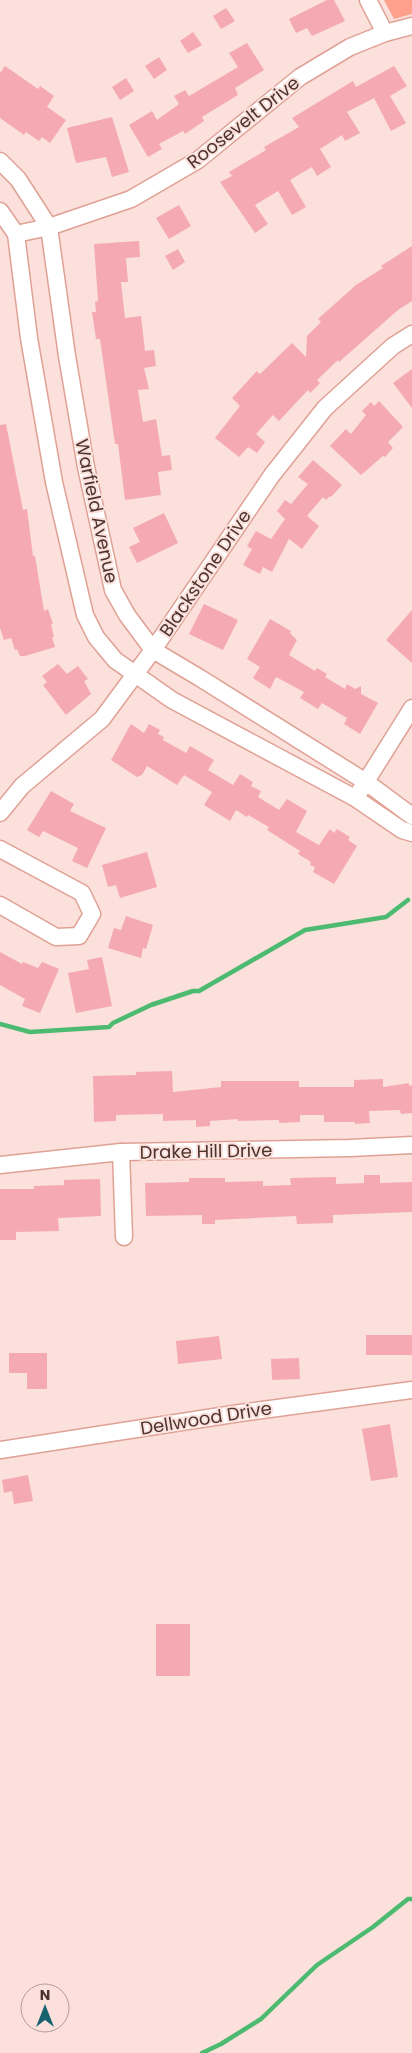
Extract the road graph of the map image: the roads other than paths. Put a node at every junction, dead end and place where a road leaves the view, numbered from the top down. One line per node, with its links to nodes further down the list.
1 (368, 0): 3 (street)
2 (412, 26): 3 (street, Roosevelt Drive)
3 (384, 33): 6 (street, Roosevelt Drive)
4 (0, 161): 6 (street, Warfield Avenue)
5 (0, 211): 7 (street, Warfield Avenue)
6 (49, 226): 7 (street, Roosevelt Drive); 9 (street, Warfield Avenue)
7 (16, 234): 10 (street, Warfield Avenue)
8 (412, 334): 9 (street, Blackstone Drive)
9 (152, 650): 10 (street, Blackstone Drive); 12 (street, Warfield Avenue)
10 (135, 675): 13 (street, Warfield Avenue); 14 (street, Blackstone Drive)
11 (412, 708): 12 (street)
12 (366, 782): 13 (street); 15 (street, Warfield Avenue)
13 (355, 798): 16 (street, Warfield Avenue)
14 (0, 813)
15 (412, 816)
16 (412, 833)
17 (0, 849): 18 (street)
18 (0, 905)
19 (412, 1145): 20 (street, Drake Hill Drive)
20 (121, 1152): 21 (street, Drake Hill Drive); 22 (street)
21 (0, 1165)
22 (124, 1238)
23 (412, 1390): 24 (street, Dellwood Drive)
24 (0, 1450)

